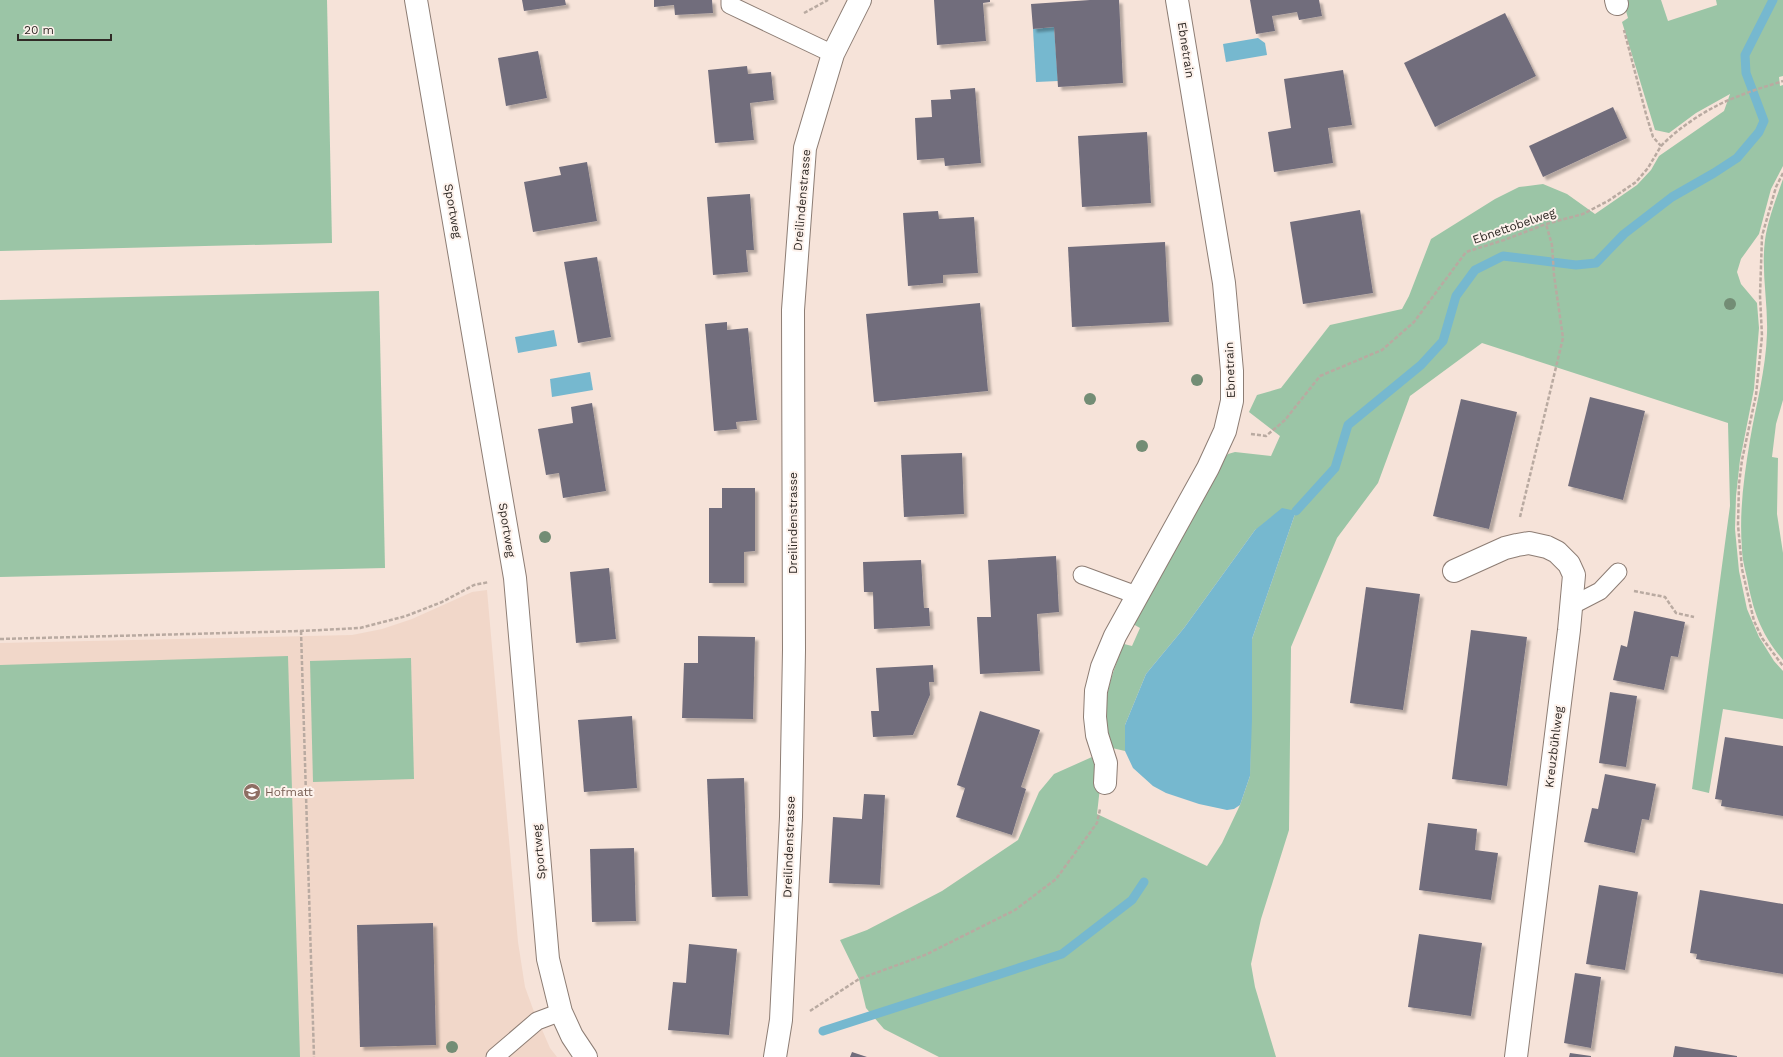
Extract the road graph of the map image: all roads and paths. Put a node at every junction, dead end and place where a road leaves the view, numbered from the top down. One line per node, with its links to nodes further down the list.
1 (416, 0): 16 (street, Sportweg)
2 (730, 0): 6 (lane)
3 (860, 0): 6 (street, Dreilindenstrasse)
4 (1177, 0): 11 (street, Ebnetrain)
5 (1616, 2): 8 (path)
6 (833, 54): 30 (street, Dreilindenstrasse)
7 (1783, 82): 8 (path, Ebnettobelweg)
8 (1661, 146): 10 (path, Ebnettobelweg)
9 (1783, 173): 23 (path)
10 (1546, 224): 11 (path, Ebnettobelweg); 12 (path)
11 (1225, 431): 18 (street, Ebnetrain)
12 (1519, 521)
13 (1454, 570): 19 (street, Kreuzbühlweg)
14 (1618, 572): 19 (lane)
15 (1082, 575): 18 (lane)
16 (515, 578): 21 (path); 25 (street, Sportweg)
17 (1627, 590): 20 (path)
18 (1139, 596): 24 (street, Ebnetrain)
19 (1571, 606): 31 (street, Kreuzbühlweg)
20 (1694, 617)
21 (301, 631): 22 (path); 27 (path)
22 (0, 639)
23 (1783, 666)
24 (1105, 783): 26 (path)
25 (561, 1012): 28 (lane); 29 (street, Sportweg)
26 (809, 1012)
27 (314, 1057)
28 (495, 1057)
29 (586, 1057)
30 (775, 1057)
31 (1516, 1057)

